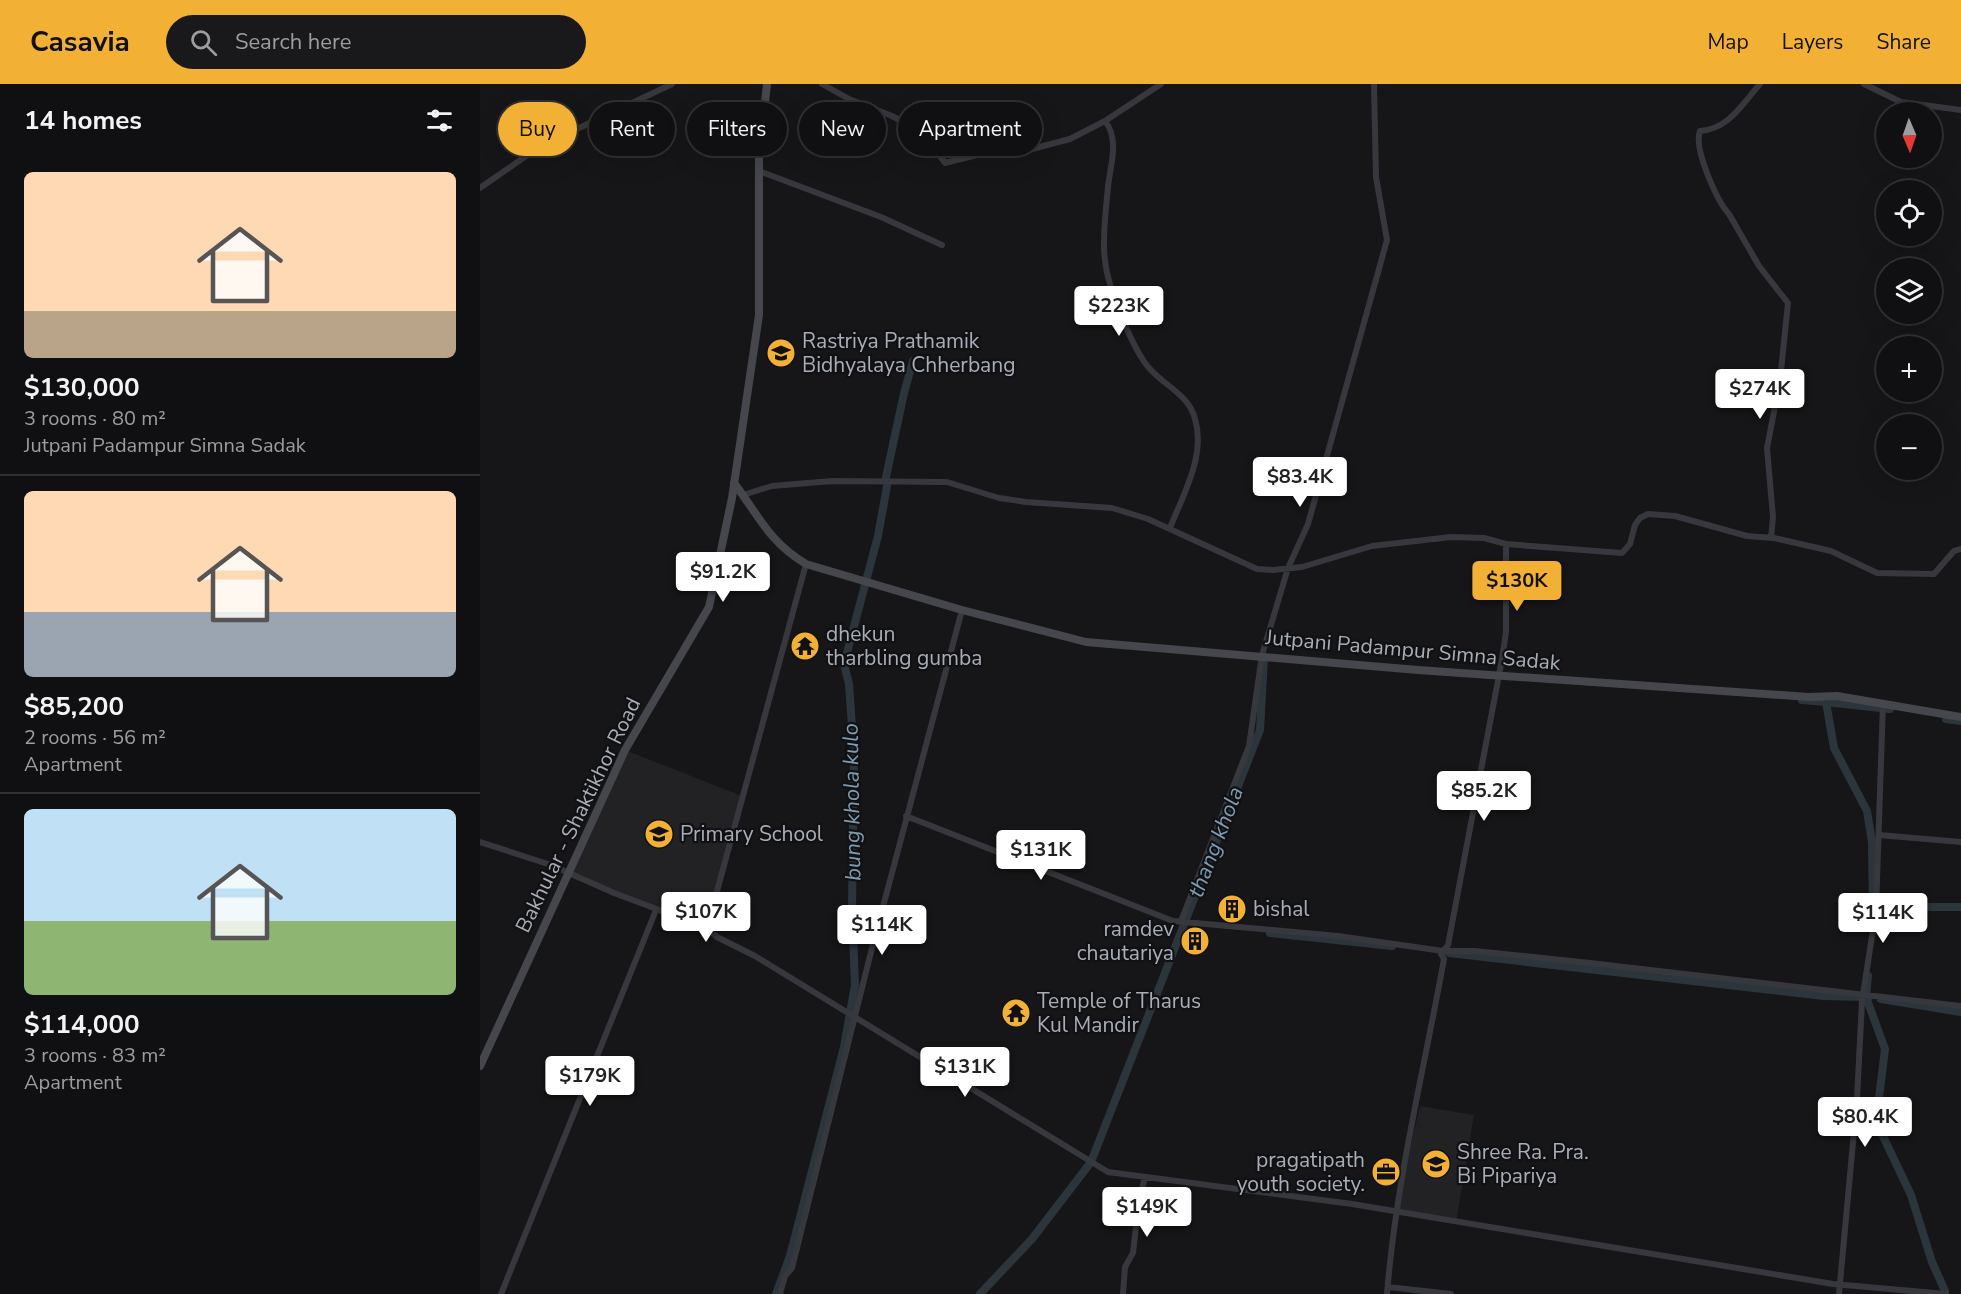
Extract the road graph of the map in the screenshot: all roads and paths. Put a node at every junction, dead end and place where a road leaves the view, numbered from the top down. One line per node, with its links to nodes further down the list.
1 (672, 84): 11 (street)
2 (767, 84): 10 (street, Bakhular - Shaktikhor Road)
3 (822, 84): 9 (street)
4 (1161, 84): 9 (street)
5 (1374, 84): 20 (street)
6 (1760, 84): 16 (street)
7 (1864, 84): 8 (street)
8 (1961, 110)
9 (1105, 121): 15 (street)
10 (759, 171): 12 (street); 13 (street, Bakhular - Shaktikhor Road)
11 (480, 188)
12 (942, 245)
13 (734, 483): 14 (street, Jutpani Padampur Simna Sadak); 30 (street, Bakhular - Shaktikhor Road)
14 (743, 495): 15 (street); 19 (street, Jutpani Padampur Simna Sadak)
15 (1170, 528): 20 (street)
16 (1771, 537): 17 (street); 18 (street)
17 (1506, 544): 20 (street); 23 (street)
18 (1961, 549)
19 (806, 564): 21 (street, Jutpani Padampur Simna Sadak); 33 (street)
20 (1288, 568): 22 (street)
21 (962, 610): 22 (street, Jutpani Padampur Simna Sadak); 26 (street)
22 (1262, 655): 23 (street, Jutpani Padampur Simna Sadak); 32 (street)
23 (1497, 675): 24 (street, Jutpani Padampur Simna Sadak); 34 (street)
24 (1883, 703): 25 (street, Jutpani Padampur Simna Sadak); 27 (street)
25 (1961, 717)
26 (906, 816): 32 (street); 37 (street)
27 (1879, 835): 29 (street); 35 (street)
28 (480, 842): 30 (street)
29 (1961, 842)
30 (568, 872): 31 (street); 38 (street, Bakhular - Shaktikhor Road)
31 (656, 910): 33 (street); 43 (street)
32 (1181, 921): 34 (street)
33 (707, 928): 37 (street)
34 (1443, 952): 35 (street); 40 (street)
35 (1863, 997): 36 (street); 41 (street)
36 (1961, 1006)
37 (855, 1018): 39 (street); 44 (street)
38 (480, 1066)
39 (1145, 1177): 40 (street); 45 (street)
40 (1395, 1213): 41 (street); 42 (street)
41 (1840, 1285): 47 (street); 48 (street)
42 (1387, 1290): 46 (street)
43 (501, 1294)
44 (780, 1294)
45 (1123, 1294)
46 (1451, 1294)
47 (1839, 1294)
48 (1946, 1294)

